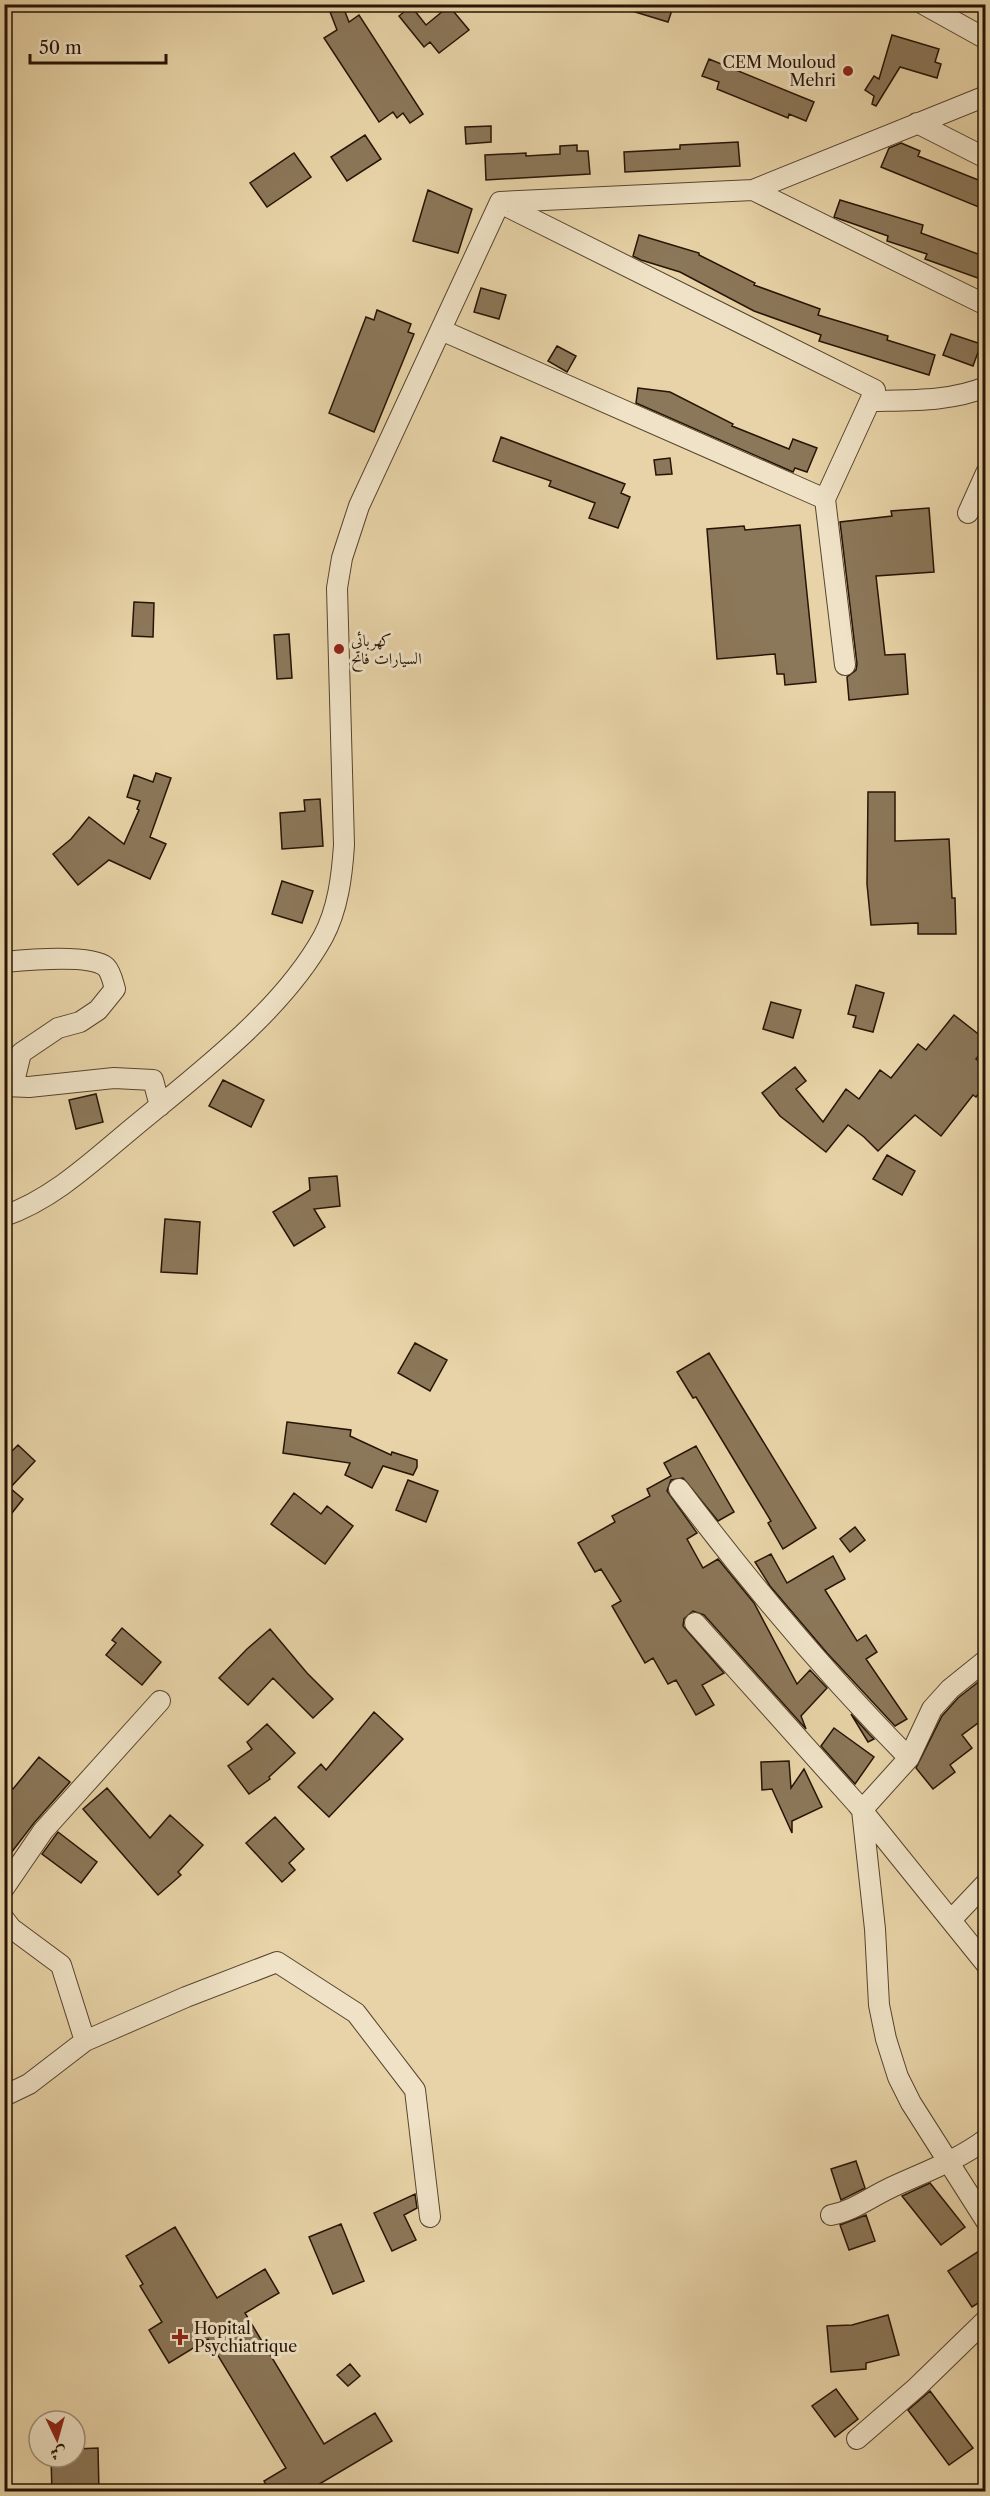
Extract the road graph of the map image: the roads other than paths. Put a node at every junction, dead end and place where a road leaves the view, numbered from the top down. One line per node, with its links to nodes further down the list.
1 (923, 4): 2 (street)
2 (986, 39)
3 (986, 96): 4 (street)
4 (916, 123): 5 (street); 6 (street)
5 (986, 158)
6 (753, 189): 7 (street); 8 (street)
7 (500, 202): 9 (street); 11 (street)
8 (986, 304)
9 (441, 330): 13 (street); 18 (street)
10 (986, 387): 11 (street)
11 (870, 400): 13 (street)
12 (986, 473): 14 (street)
13 (825, 499): 15 (street)
14 (968, 513)
15 (845, 665)
16 (4, 962): 17 (street)
17 (9, 1086): 18 (street)
18 (160, 1106): 19 (street)
19 (4, 1216)
20 (679, 1489): 24 (street)
21 (695, 1623): 25 (street)
22 (986, 1660): 24 (street)
23 (160, 1701): 27 (street)
24 (909, 1758): 25 (street)
25 (862, 1810): 29 (street); 34 (street)
26 (986, 1883): 29 (street)
27 (4, 1888)
28 (4, 1919): 31 (street)
29 (951, 1920): 30 (street)
30 (986, 1964)
31 (85, 2041): 32 (street); 36 (street)
32 (4, 2096)
33 (986, 2139): 34 (street)
34 (949, 2161): 35 (street); 37 (street)
35 (831, 2215)
36 (430, 2217)
37 (986, 2221)
38 (986, 2320): 39 (street)
39 (857, 2439)

